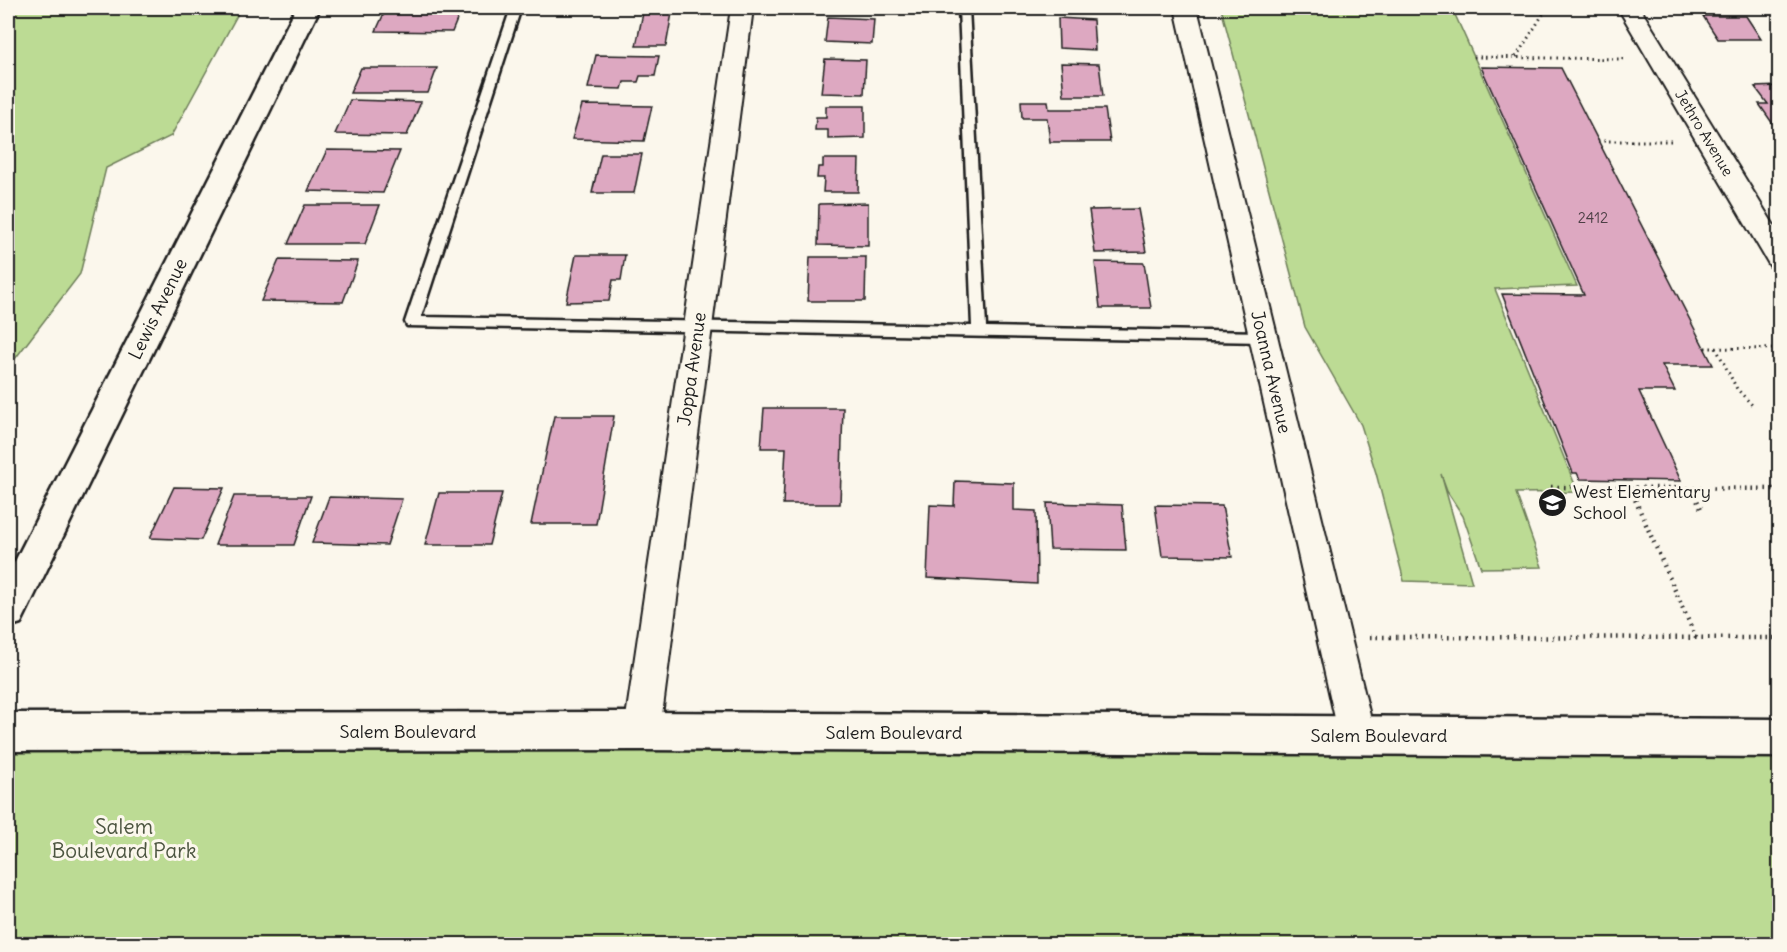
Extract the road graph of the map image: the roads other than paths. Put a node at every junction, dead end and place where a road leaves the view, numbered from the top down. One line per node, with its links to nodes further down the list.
1 (308, 8): 11 (street, Lewis Avenue)
2 (516, 8): 8 (lane)
3 (742, 8): 8 (street, Joppa Avenue)
4 (964, 8): 9 (lane)
5 (1186, 8): 10 (street, Joanna Avenue)
6 (1629, 8): 7 (street, Jethro Avenue)
7 (1779, 259)
8 (698, 327): 9 (lane); 13 (street, Joppa Avenue)
9 (979, 332): 10 (lane)
10 (1263, 337): 14 (street, Joanna Avenue)
11 (8, 611)
12 (8, 732): 13 (street, Salem Boulevard)
13 (642, 732): 14 (street, Salem Boulevard)
14 (1357, 736): 15 (street, Salem Boulevard)
15 (1779, 738)

